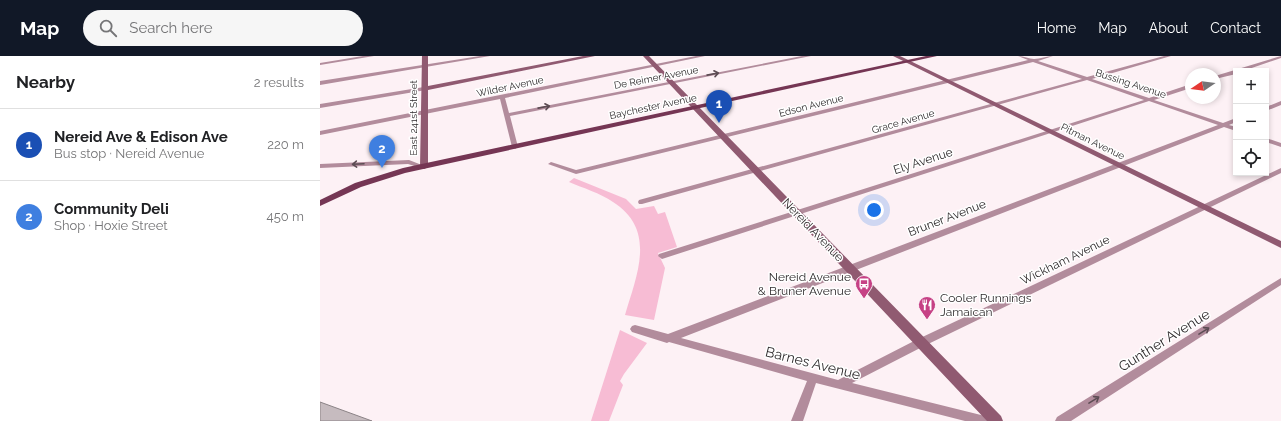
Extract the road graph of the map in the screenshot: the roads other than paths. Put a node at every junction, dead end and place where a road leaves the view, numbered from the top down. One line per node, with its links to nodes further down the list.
1 (372, 56): 17 (street)
2 (425, 56): 19 (street, East 241st Street)
3 (488, 56): 19 (street)
4 (592, 56): 28 (street)
5 (646, 56): 18 (street, Nereid Avenue)
6 (703, 56): 18 (street, Wilder Avenue)
7 (808, 56): 26 (street, De Reimer Avenue, one-way to 7)
8 (896, 56): 16 (street, Pitman Avenue)
9 (934, 56): 16 (main road, Baychester Avenue)
10 (1020, 56): 15 (street, Bussing Avenue)
11 (1051, 56): 15 (street, Edson Avenue)
12 (1169, 56): 23 (street, Grace Avenue)
13 (1268, 56): 14 (street)
14 (1280, 58): 20 (street)
15 (1032, 61): 23 (street, Bussing Avenue); 24 (street, Edson Avenue)
16 (908, 62): 24 (street, Pitman Avenue); 34 (main road, Baychester Avenue)
17 (320, 64)
18 (654, 65): 26 (street, Nereid Avenue); 29 (street, Wilder Avenue)
19 (425, 67): 25 (street); 28 (street, East 241st Street)
20 (1247, 68)
21 (1233, 72): 22 (street)
22 (1221, 76)
23 (1086, 79): 30 (street, Bussing Avenue); 32 (street, Grace Avenue)
24 (947, 81): 32 (street, Pitman Avenue); 43 (street, Edson Avenue)
25 (320, 83)
26 (671, 83): 34 (street, Nereid Avenue); 37 (street, De Reimer Avenue, one-way to 26)
27 (1185, 88): 30 (street, Ely Avenue)
28 (424, 89): 33 (street); 36 (street, East 241st Street)
29 (502, 97): 36 (street, Wilder Avenue); 37 (street)
30 (1149, 100): 39 (street, Bussing Avenue); 41 (street, Ely Avenue)
31 (1281, 103): 35 (street)
32 (994, 105): 41 (street, Pitman Avenue); 52 (street, Grace Avenue)
33 (320, 106)
34 (695, 108): 43 (street, Nereid Avenue); 46 (main road, Baychester Avenue)
35 (1269, 108)
36 (424, 113): 42 (street, Wilder Avenue); 50 (street, East 241st Street)
37 (506, 115): 46 (street)
38 (1233, 121): 39 (street, Bruner Avenue)
39 (1224, 125): 40 (street, Bussing Avenue); 48 (street, Bruner Avenue)
40 (1233, 128)
41 (1050, 132): 48 (street, Pitman Avenue); 56 (street, Ely Avenue)
42 (320, 133)
43 (723, 136): 47 (street, Edson Avenue); 52 (street, Nereid Avenue)
44 (1269, 141): 45 (street)
45 (1281, 145)
46 (515, 147): 50 (main road, Baychester Avenue)
47 (551, 164)
48 (1119, 165): 55 (street, Pitman Avenue); 59 (street, Bruner Avenue)
49 (320, 166): 50 (street, one-way to 49)
50 (424, 166): 54 (main road, East 241st Street)
51 (1281, 170): 55 (street, Wickham Avenue)
52 (756, 171): 53 (street, Grace Avenue); 56 (street, Nereid Avenue)
53 (642, 202)
54 (320, 203)
55 (1204, 207): 57 (street, Pitman Avenue); 63 (street, Wickham Avenue)
56 (797, 213): 58 (street, Ely Avenue); 59 (street, Nereid Avenue)
57 (1281, 245)
58 (662, 256)
59 (850, 268): 62 (street, Bruner Avenue); 63 (street, Nereid Avenue)
60 (1281, 281): 69 (street, Gunther Avenue, one-way to 60)
61 (635, 329): 62 (street, Barnes Avenue)
62 (667, 339): 64 (street, Barnes Avenue)
63 (920, 343): 65 (street, Wickham Avenue); 68 (street, Nereid Avenue)
64 (813, 378): 65 (street, Barnes Avenue); 66 (street)
65 (840, 384): 67 (street, Barnes Avenue)
66 (797, 421)
67 (985, 421)
68 (996, 421)
69 (1061, 421)

